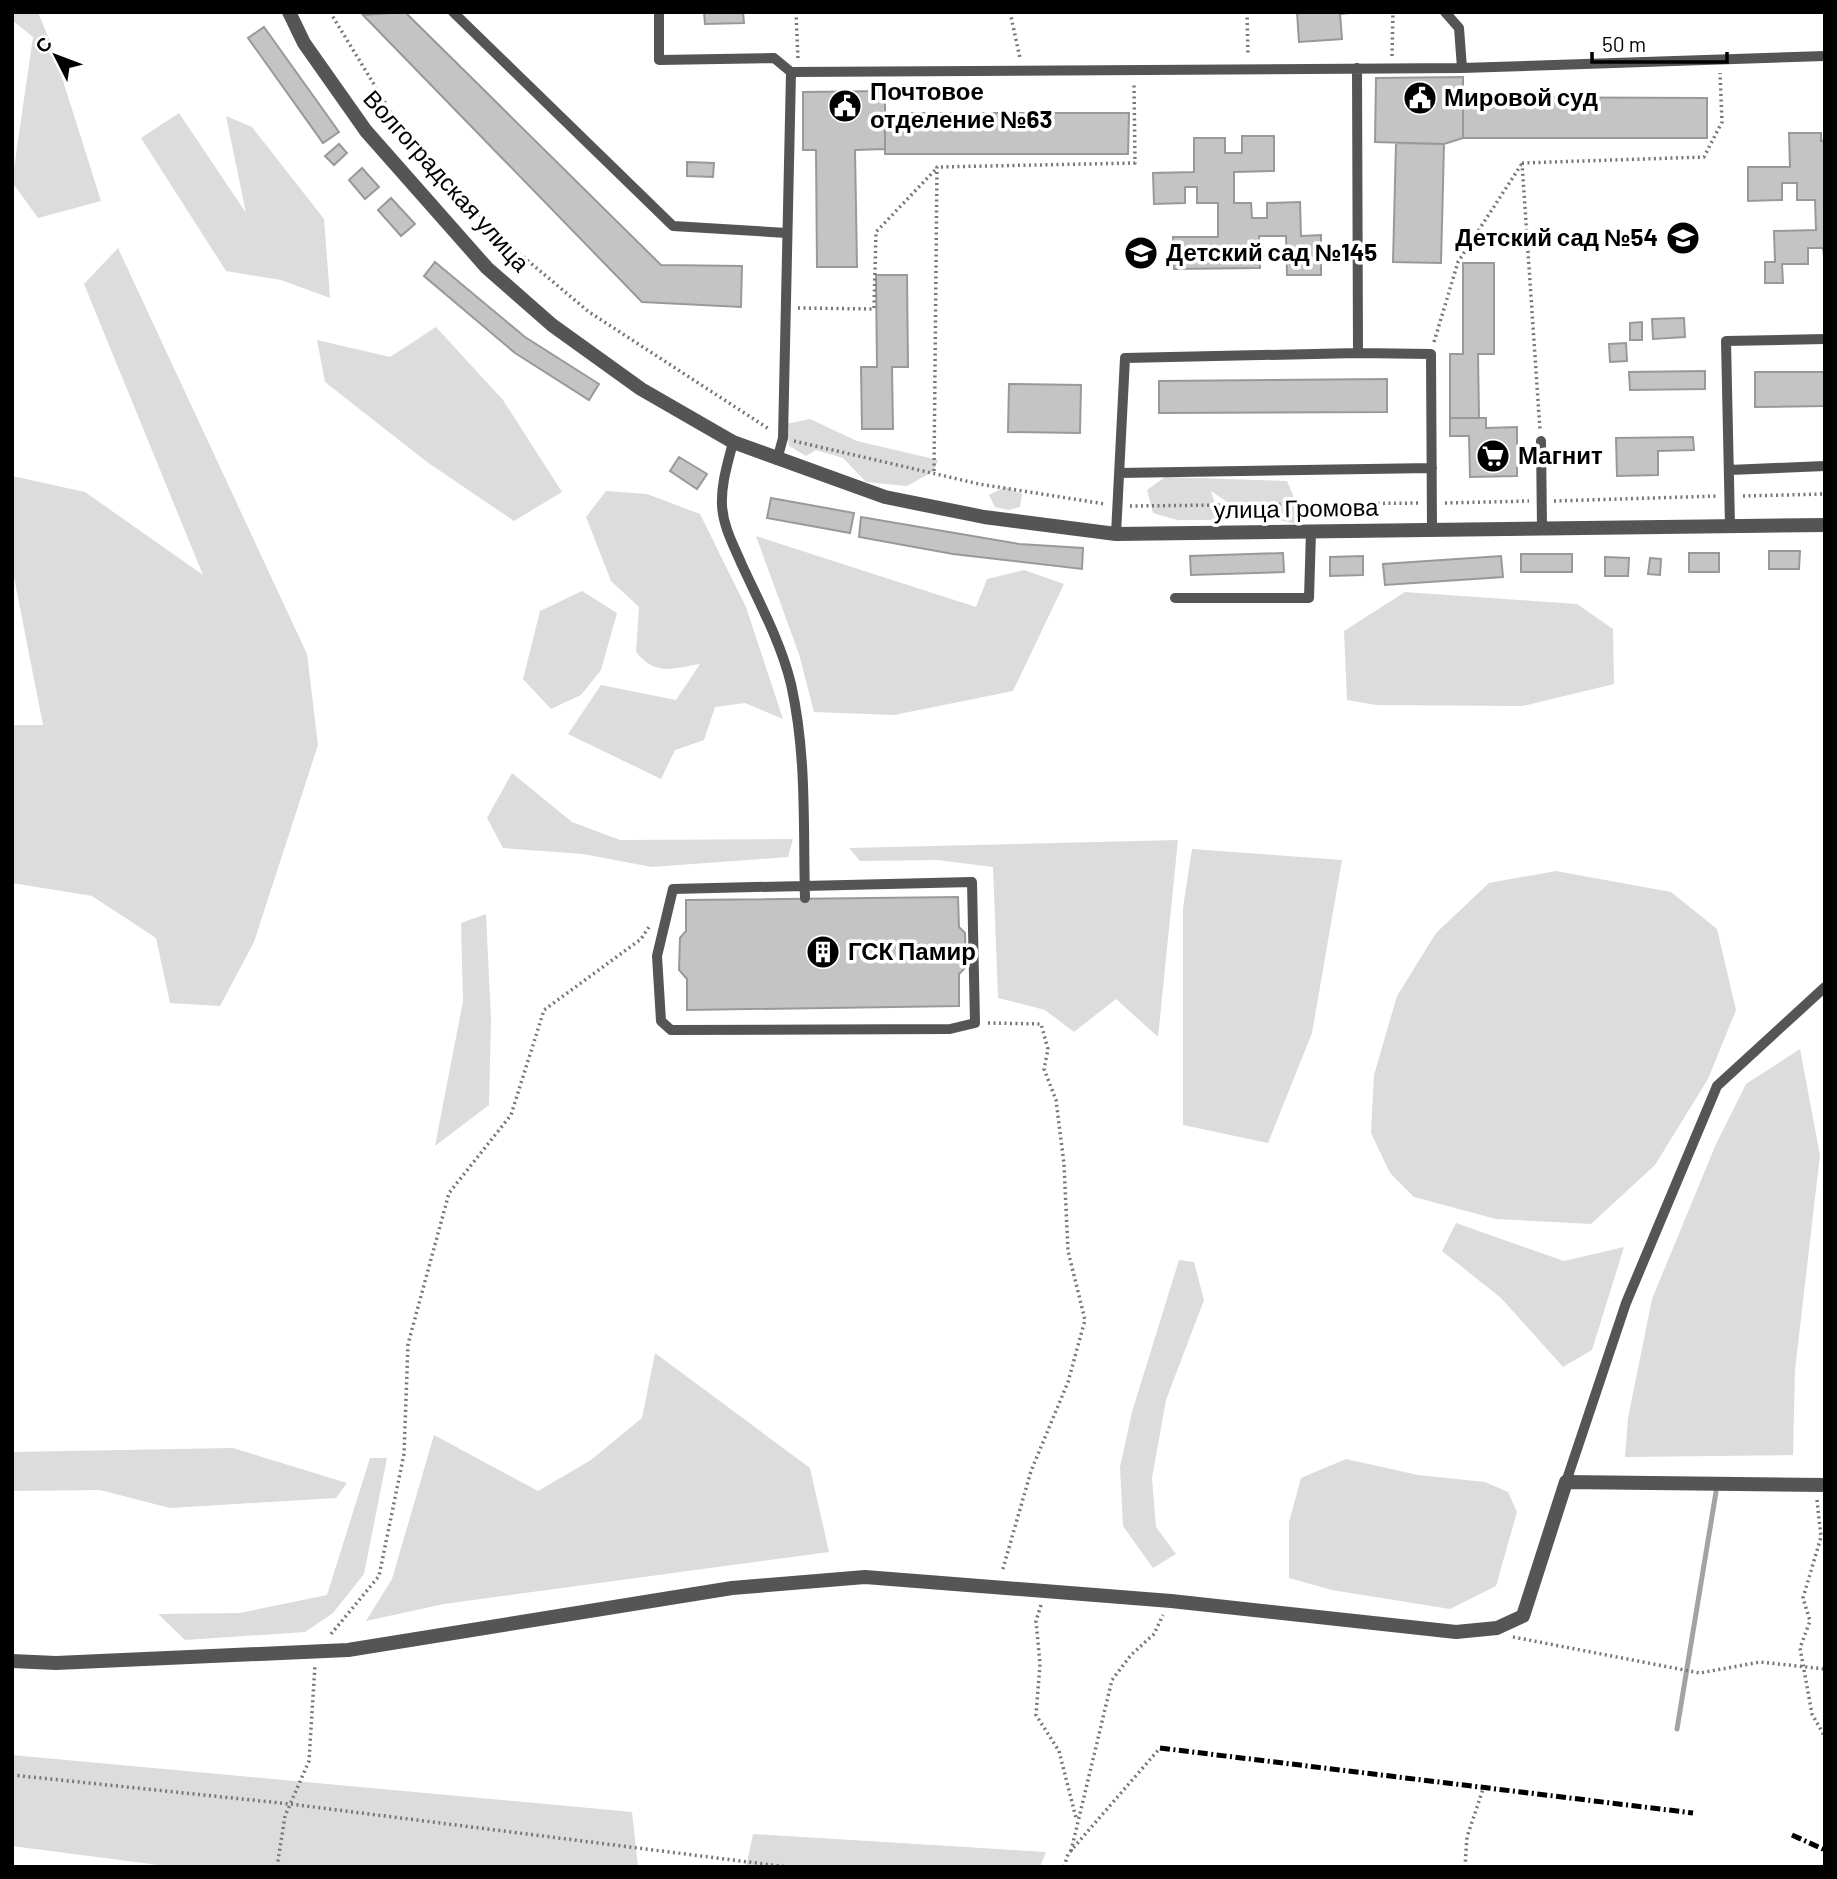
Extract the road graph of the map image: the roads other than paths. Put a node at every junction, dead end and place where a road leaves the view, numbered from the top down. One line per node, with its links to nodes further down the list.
1 (289, 12): 13 (street, Волгоградская улица)
2 (453, 12): 9 (lane)
3 (659, 12): 8 (lane)
4 (1445, 12): 7 (lane)
5 (1825, 56): 7 (lane)
6 (1357, 68): 7 (lane); 8 (lane); 11 (lane)
7 (1462, 68)
8 (795, 72): 9 (lane)
9 (787, 233): 14 (lane)
10 (1825, 339): 17 (lane)
11 (1358, 353): 16 (lane); 18 (lane)
12 (1541, 440): 21 (lane)
13 (733, 442): 14 (street, Волгоградская улица); 26 (lane)
14 (777, 460): 24 (street, улица Громова)
15 (1825, 466): 17 (lane)
16 (1432, 468): 18 (lane); 22 (lane)
17 (1730, 470): 19 (lane)
18 (1119, 473): 24 (lane)
19 (1730, 524): 20 (street, улица Громова); 21 (street, улица Громова)
20 (1825, 525)
21 (1542, 528): 22 (street, улица Громова)
22 (1432, 530): 23 (street, улица Громова)
23 (1311, 531): 24 (street, улица Громова); 25 (lane)
24 (1116, 534)
25 (1175, 598)
26 (805, 886): 26 (lane); 27 (lane)
27 (805, 898)
28 (1825, 987): 29 (lane)
29 (1566, 1482): 30 (street); 31 (street)
30 (1823, 1485)
31 (12, 1661)

